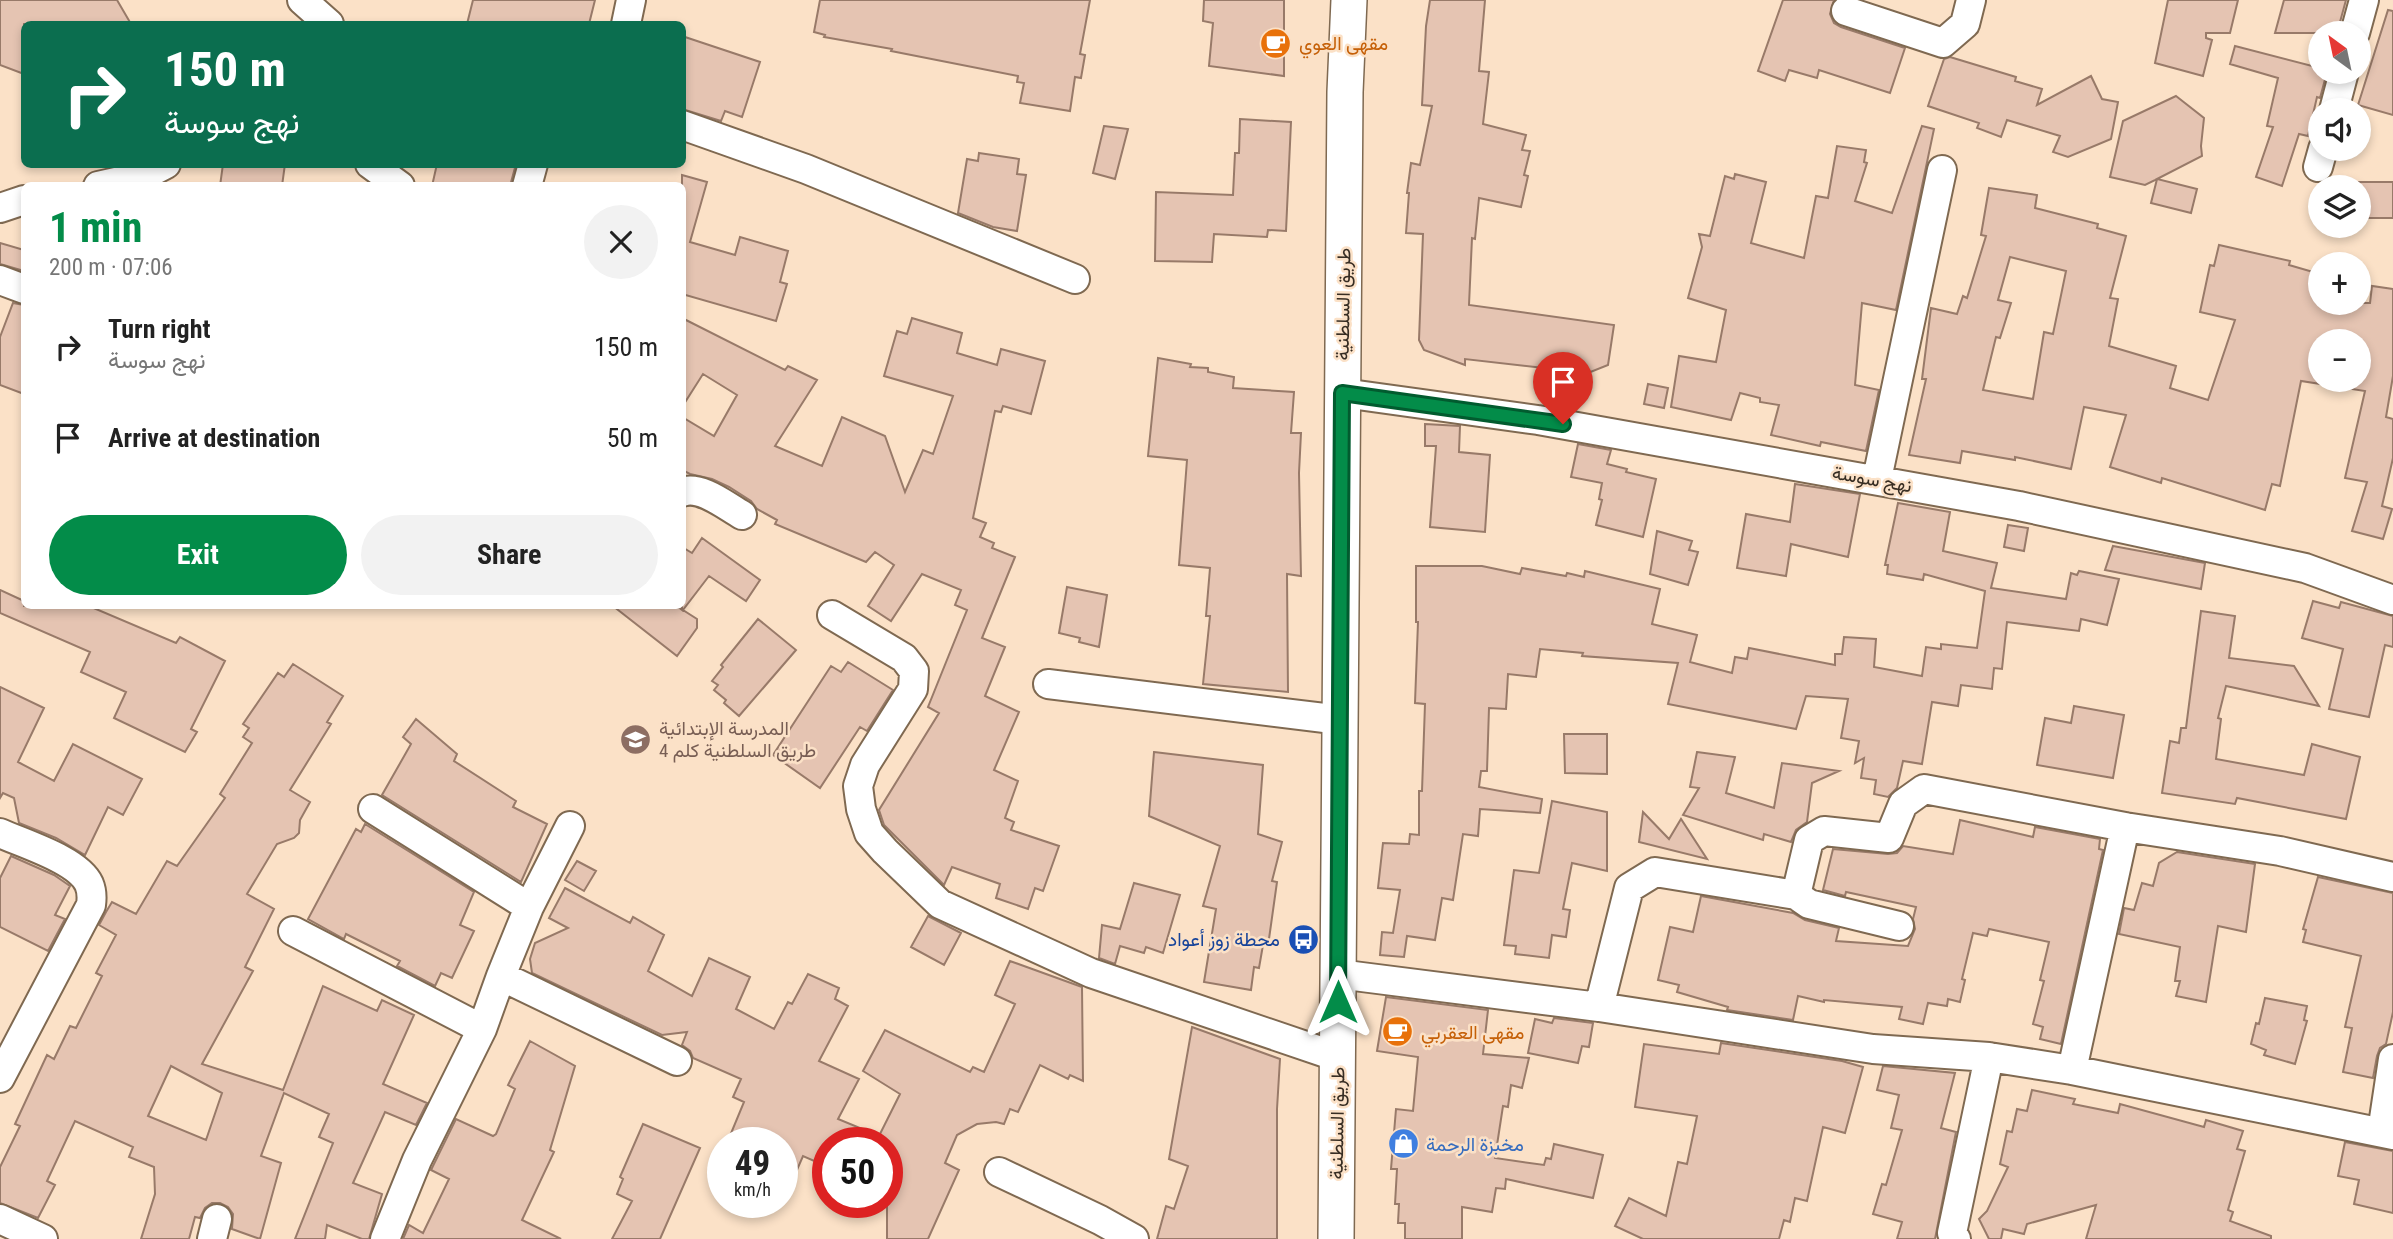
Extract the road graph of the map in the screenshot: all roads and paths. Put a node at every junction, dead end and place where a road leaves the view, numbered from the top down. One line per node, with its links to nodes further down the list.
1 (302, 0): 7 (street)
2 (631, 0): 8 (street)
3 (1349, 0): 21 (main road, طريق السلطنية)
4 (1971, 0): 6 (street)
5 (2364, 0): 9 (street)
6 (1846, 11)
7 (326, 21)
8 (627, 21)
9 (2358, 21)
10 (686, 125): 18 (street)
11 (158, 168): 14 (street)
12 (375, 168): 15 (street)
13 (1942, 170): 22 (street)
14 (117, 182)
15 (395, 182)
16 (21, 201): 17 (street)
17 (0, 208)
18 (1075, 279)
19 (0, 280): 20 (street)
20 (21, 288)
21 (1342, 393): 22 (street, نهج سوسة); 28 (main road, طريق السلطنية)
22 (1877, 479): 25 (street, نهج سوسة)
23 (686, 490): 24 (street)
24 (742, 515)
25 (2393, 600)
26 (832, 615): 42 (street)
27 (1048, 684): 28 (street)
28 (1341, 720): 38 (main road, طريق السلطنية)
29 (373, 809): 35 (street)
30 (570, 826): 35 (street)
31 (2125, 827): 33 (street); 34 (street); 46 (street)
32 (0, 833): 47 (street)
33 (2393, 877)
34 (1796, 895): 36 (street); 40 (street)
35 (529, 907): 39 (street)
36 (1899, 926)
37 (293, 930): 41 (street)
38 (1338, 974): 40 (street); 42 (main road, طريق السلطنية)
39 (501, 976): 41 (street); 45 (street)
40 (1599, 1007): 43 (street)
41 (482, 1029): 52 (street)
42 (1338, 1057): 54 (main road, طريق السلطنية)
43 (1989, 1058): 46 (street); 55 (street)
44 (2393, 1059): 48 (street)
45 (677, 1061)
46 (2072, 1070): 48 (street)
47 (0, 1078)
48 (2387, 1134)
49 (999, 1172): 53 (street)
50 (0, 1219): 51 (street)
51 (43, 1239)
52 (386, 1239)
53 (1134, 1239)
54 (1336, 1239)
55 (1956, 1239)

